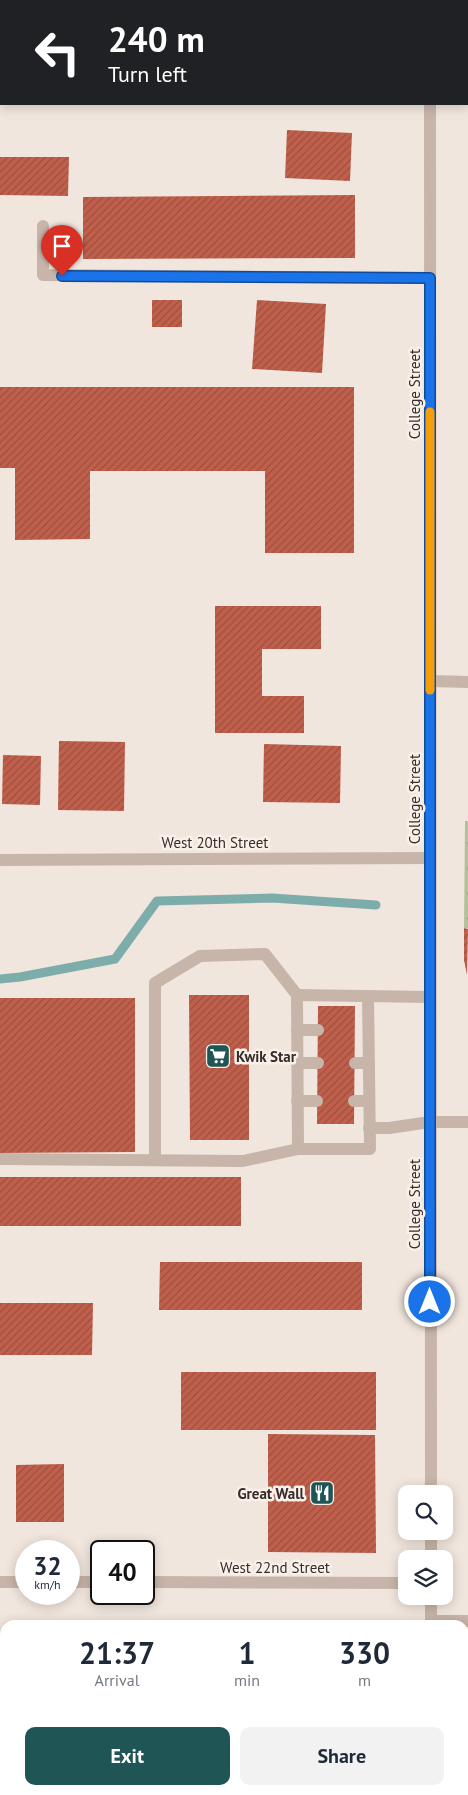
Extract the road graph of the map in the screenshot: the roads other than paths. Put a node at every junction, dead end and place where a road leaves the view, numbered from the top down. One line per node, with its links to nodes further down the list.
1 (430, 105): 3 (street, College Street)
2 (43, 226): 3 (street)
3 (430, 278): 4 (street, College Street)
4 (430, 681): 5 (street); 6 (street, College Street)
5 (468, 682)
6 (430, 858): 7 (street, West 20th Street); 10 (street, College Street)
7 (0, 860)
8 (297, 995): 9 (street); 11 (street); 28 (street)
9 (368, 996): 10 (street); 14 (street)
10 (430, 997): 23 (street, College Street)
11 (297, 1030): 12 (street); 15 (street)
12 (318, 1030)
13 (355, 1030): 14 (street)
14 (368, 1030): 18 (street)
15 (297, 1063): 16 (street); 19 (street)
16 (318, 1063)
17 (355, 1063): 18 (street)
18 (369, 1063): 22 (street)
19 (298, 1101): 20 (street); 26 (street)
20 (317, 1101)
21 (354, 1101): 22 (street)
22 (370, 1101): 25 (street)
23 (430, 1122): 24 (street); 25 (street); 29 (street, College Street)
24 (468, 1122)
25 (370, 1128): 26 (street)
26 (298, 1149): 28 (street)
27 (0, 1159): 28 (street)
28 (154, 1160)
29 (431, 1485)
30 (0, 1582): 31 (street)
31 (15, 1582)
32 (155, 1582): 33 (street, West 22nd Street)
33 (398, 1583)
34 (431, 1605): 35 (street)
35 (431, 1620)

